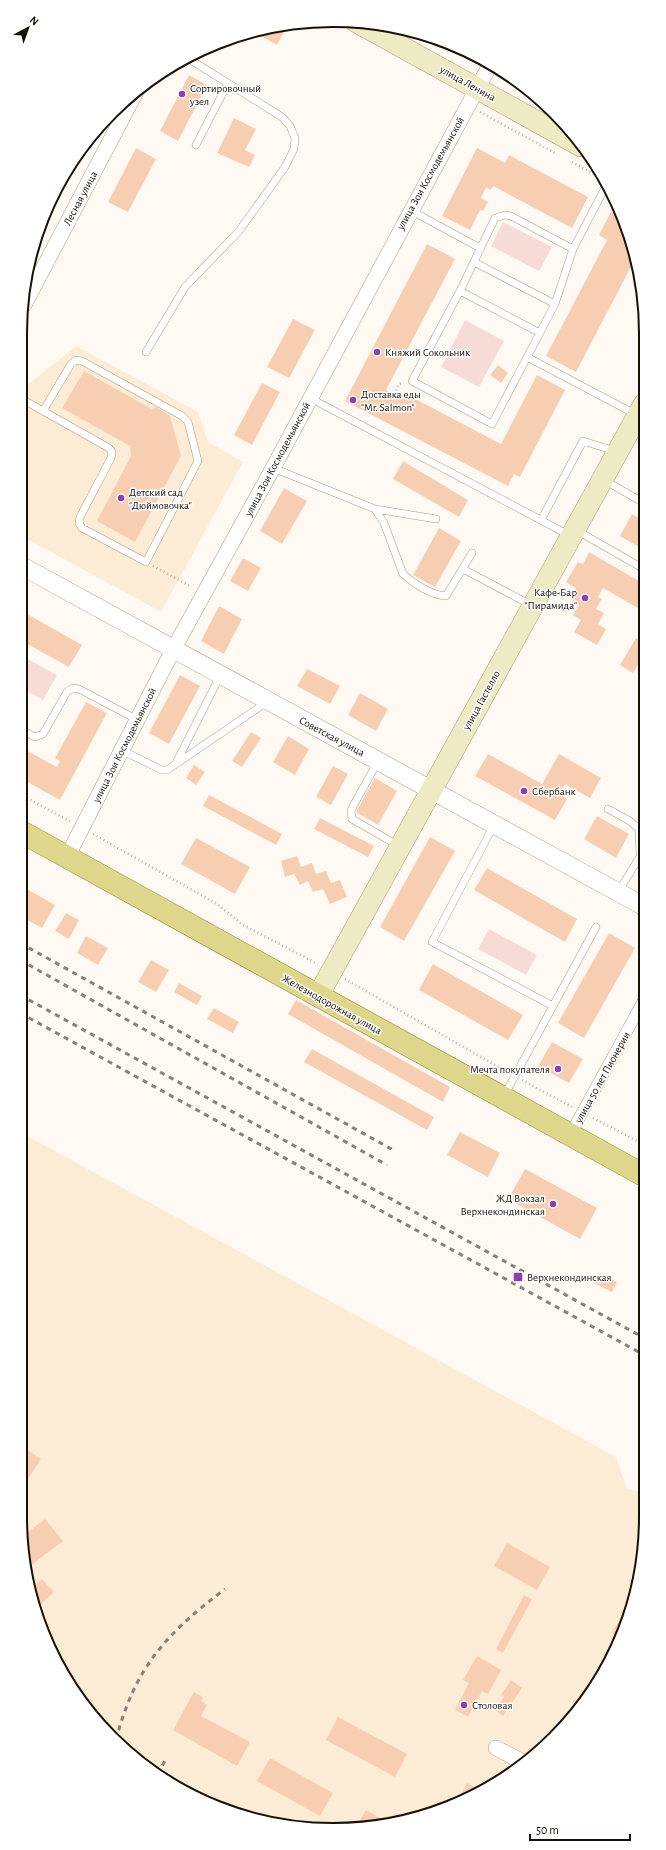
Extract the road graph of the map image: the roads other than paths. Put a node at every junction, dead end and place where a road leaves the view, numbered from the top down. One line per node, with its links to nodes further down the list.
1 (371, 30): 5 (main road, улица Ленина)
2 (192, 62): 4 (lane)
3 (487, 69): 5 (street, улица Зои Космодемьянской)
4 (228, 83): 7 (lane); 18 (lane)
5 (477, 88): 8 (main road, улица Ленина); 10 (street, улица Зои Космодемьянской)
6 (129, 105): 15 (street, Лесная улица)
7 (196, 145)
8 (575, 153)
9 (603, 191): 12 (lane)
10 (410, 210): 11 (lane); 20 (street, улица Зои Космодемьянской)
11 (480, 248): 12 (lane); 13 (lane)
12 (574, 249): 16 (lane)
13 (474, 262): 14 (lane); 16 (lane)
14 (460, 290): 17 (lane); 19 (lane)
15 (30, 294)
16 (555, 304): 17 (lane)
17 (540, 333): 19 (lane)
18 (146, 352)
19 (527, 357): 22 (lane)
20 (310, 398): 26 (street, улица Зои Космодемьянской); 31 (lane)
21 (27, 402): 23 (lane)
22 (639, 409)
23 (43, 411): 23 (lane)
24 (639, 411): 25 (main road, улица Гастелло)
25 (617, 452): 27 (main road, улица Гастелло); 31 (lane)
26 (273, 468): 29 (lane); 38 (street, улица Зои Космодемьянской)
27 (602, 479): 28 (lane); 32 (main road, улица Гастелло)
28 (639, 500)
29 (375, 509): 30 (lane); 35 (lane)
30 (436, 519)
31 (541, 520): 32 (lane)
32 (573, 533): 34 (lane); 37 (main road, улица Гастелло)
33 (472, 553): 35 (lane)
34 (639, 566)
35 (463, 568): 37 (lane)
36 (27, 569): 38 (street, Советская улица)
37 (532, 606): 46 (main road, улица Гастелло)
38 (173, 650): 39 (street, Советская улица); 41 (street, улица Зои Космодемьянской)
39 (220, 676): 40 (street, Советская улица); 45 (lane)
40 (268, 702): 44 (street, Советская улица); 45 (lane)
41 (136, 719): 42 (lane); 43 (street, улица Зои Космодемьянской)
42 (27, 732)
43 (121, 750): 45 (lane); 53 (street, улица Зои Космодемьянской)
44 (378, 761): 46 (street, Советская улица); 51 (lane)
45 (175, 763)
46 (431, 790): 48 (street, Советская улица); 51 (main road, улица Гастелло)
47 (608, 809): 49 (lane)
48 (494, 824): 54 (street, Советская улица); 58 (lane)
49 (639, 830)
50 (27, 835): 53 (main road, Железнодорожная улица)
51 (400, 847): 57 (main road, улица Гастелло)
52 (639, 856): 54 (lane)
53 (67, 857): 57 (main road, Железнодорожная улица)
54 (618, 892): 55 (street, Советская улица)
55 (639, 904)
56 (596, 927): 58 (lane)
57 (318, 996): 60 (main road, Железнодорожная улица)
58 (553, 1006): 60 (lane)
59 (639, 1009): 61 (street, улица 50 лет Пионерии)
60 (503, 1098): 61 (main road, Железнодорожная улица)
61 (570, 1135): 62 (main road, Железнодорожная улица)
62 (639, 1173)
63 (496, 1748): 64 (street)
64 (520, 1759)

